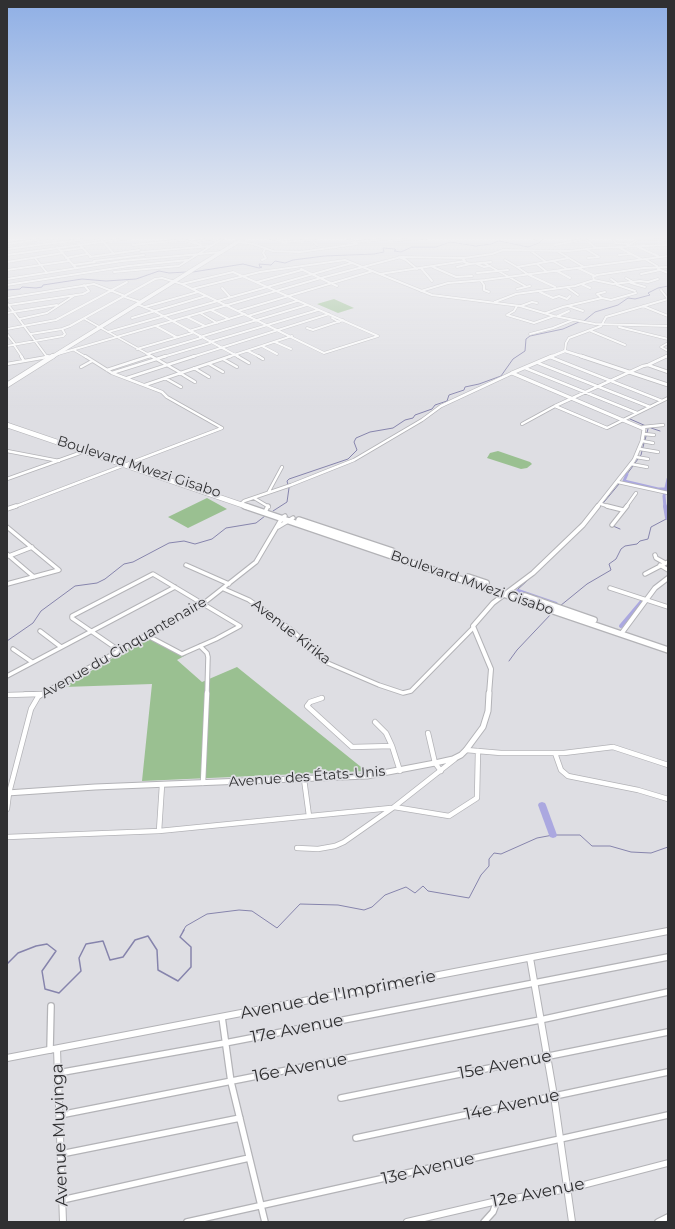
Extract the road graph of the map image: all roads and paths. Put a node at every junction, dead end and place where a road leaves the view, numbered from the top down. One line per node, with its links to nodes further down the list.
1 (23, 295): 21 (street)
2 (67, 295): 29 (street)
3 (74, 295): 30 (street)
4 (102, 295): 71 (street)
5 (122, 295): 19 (street)
6 (128, 295): 19 (street)
7 (151, 295): 27 (main road)
8 (186, 295): 36 (street)
9 (236, 295): 20 (street)
10 (261, 295): 32 (street)
11 (441, 295): 26 (street)
12 (511, 295): 26 (street)
13 (548, 295): 18 (street)
14 (599, 295): 22 (street)
15 (626, 295): 22 (street)
16 (206, 296): 24 (street); 39 (street)
17 (288, 296): 25 (street); 40 (street)
18 (570, 296)
19 (125, 297): 27 (street); 57 (street)
20 (230, 297): 24 (street)
21 (7, 298)
22 (602, 298): 34 (street)
23 (668, 299): 35 (street)
24 (216, 301): 32 (street); 49 (street)
25 (297, 301): 31 (street); 48 (street)
26 (494, 302): 33 (street)
27 (138, 303): 36 (street); 76 (main road)
28 (537, 303): 33 (street)
29 (8, 304): 43 (street)
30 (59, 305): 43 (street); 56 (street)
31 (307, 305): 38 (street); 59 (street)
32 (226, 306): 37 (street); 40 (street)
33 (518, 306): 45 (street); 50 (street)
34 (567, 306): 42 (street); 45 (street)
35 (642, 306): 52 (street); 69 (street)
36 (145, 307): 39 (street)
37 (211, 310): 46 (street); 58 (street)
38 (318, 310): 47 (street); 67 (street)
39 (154, 311): 49 (street); 54 (street)
40 (238, 311): 48 (street)
41 (569, 311): 51 (street)
42 (583, 311)
43 (15, 312): 44 (street); 56 (street)
44 (7, 313)
45 (545, 313): 50 (street)
46 (200, 314): 53 (street); 65 (street)
47 (329, 314): 60 (street); 80 (street)
48 (247, 315): 58 (street); 59 (street)
49 (162, 316): 62 (street); 82 (street)
50 (554, 316): 51 (street)
51 (557, 316): 61 (street)
52 (668, 316)
53 (187, 317): 62 (street); 73 (street)
54 (132, 318)
55 (332, 318): 64 (street)
56 (20, 319): 71 (street)
57 (85, 319): 76 (street); 79 (street)
58 (229, 319): 65 (street)
59 (258, 320): 67 (street); 90 (street)
60 (343, 320): 64 (street); 87 (street)
61 (574, 320): 69 (street); 86 (street)
62 (171, 322): 72 (street); 83 (street)
63 (325, 322): 68 (street)
64 (339, 322): 68 (street)
65 (217, 323): 73 (street)
66 (320, 324): 74 (street)
67 (267, 325): 80 (street); 94 (street)
68 (330, 325): 74 (street)
69 (603, 325): 70 (street); 81 (street)
70 (612, 325): 75 (street); 91 (street)
71 (25, 326): 78 (street); 85 (street)
72 (156, 326): 88 (street); 89 (street)
73 (205, 326): 83 (street)
74 (325, 326): 77 (street)
75 (668, 326)
76 (100, 327): 82 (street); 107 (main road)
77 (320, 328)
78 (7, 329)
79 (62, 329): 85 (street); 92 (street)
80 (280, 330): 87 (street); 101 (street)
81 (591, 331): 97 (street); 104 (street)
82 (108, 332): 88 (street)
83 (190, 332): 89 (street); 90 (street)
84 (7, 334): 96 (street)
85 (31, 334): 92 (street)
86 (530, 334)
87 (292, 336): 93 (street)
88 (117, 337): 100 (street); 103 (street)
89 (176, 337): 100 (street)
90 (200, 337): 94 (street); 108 (street)
91 (668, 339)
92 (36, 341): 96 (street); 113 (street)
93 (275, 342): 99 (street); 102 (street)
94 (210, 343): 101 (street); 117 (street)
95 (668, 343): 106 (street)
96 (15, 345): 98 (street); 118 (street)
97 (626, 345)
98 (7, 346)
99 (262, 346): 105 (street); 109 (street)
100 (137, 349): 108 (street)
101 (221, 349): 111 (street); 125 (street)
102 (291, 349)
103 (74, 350): 107 (street); 119 (street)
104 (565, 350): 114 (street); 132 (street)
105 (248, 351): 111 (street); 116 (street)
106 (668, 351)
107 (57, 354): 113 (main road)
108 (147, 354): 110 (street)
109 (277, 354)
110 (151, 356): 117 (street); 130 (street)
111 (234, 356): 115 (street); 123 (street)
112 (668, 356): 124 (street)
113 (50, 357): 118 (street); 142 (main road)
114 (550, 358): 120 (street); 140 (street)
115 (223, 359): 122 (street); 127 (street)
116 (263, 359)
117 (156, 360): 125 (street); 134 (street)
118 (24, 361): 121 (street)
119 (92, 361): 126 (street); 130 (street)
120 (538, 362): 129 (street); 145 (street)
121 (7, 364)
122 (209, 364): 128 (street); 131 (street)
123 (249, 364)
124 (648, 365): 132 (street); 133 (street)
125 (167, 366): 135 (street); 139 (street)
126 (81, 367)
127 (237, 367)
128 (194, 368): 135 (street); 137 (street)
129 (525, 368): 136 (street); 147 (street)
130 (107, 370): 134 (street)
131 (223, 372)
132 (631, 372): 140 (street); 144 (street)
133 (668, 372)
134 (112, 373): 139 (street)
135 (180, 373): 138 (street); 141 (street)
136 (512, 373): 148 (street); 176 (street)
137 (210, 377)
138 (164, 378): 143 (street); 146 (street)
139 (126, 379): 143 (street)
140 (610, 381): 145 (street); 150 (street)
141 (195, 382)
142 (7, 385)
143 (145, 385): 171 (street)
144 (668, 385)
145 (599, 386): 147 (street); 152 (street)
146 (181, 387)
147 (586, 392): 148 (street); 153 (street)
148 (574, 398): 151 (street); 154 (street)
149 (668, 398): 150 (street)
150 (662, 401): 152 (street)
151 (555, 406): 154 (street); 155 (street)
152 (650, 407): 153 (street)
153 (637, 413): 154 (street)
154 (624, 419): 158 (street)
155 (522, 424)
156 (7, 425): 165 (main road, Boulevard Mwezi Gisabo)
157 (663, 425): 158 (street)
158 (643, 427): 159 (street)
159 (644, 434): 160 (street); 161 (street)
160 (654, 436)
161 (642, 441): 162 (street); 163 (street)
162 (653, 443)
163 (640, 449): 166 (street); 167 (street)
164 (7, 451): 169 (street)
165 (86, 451): 169 (street); 171 (main road, Boulevard Mwezi Gisabo)
166 (658, 452)
167 (636, 456): 168 (street); 170 (street)
168 (648, 459)
169 (60, 461): 174 (street)
170 (631, 464): 173 (street); 175 (street)
171 (126, 465): 180 (main road, Boulevard Mwezi Gisabo); 182 (street)
172 (282, 467): 176 (street)
173 (647, 467)
174 (7, 479)
175 (618, 482): 178 (street); 181 (street)
176 (268, 493): 179 (street)
177 (636, 493): 183 (street)
178 (668, 493)
179 (254, 498): 180 (street); 184 (street)
180 (243, 502): 184 (main road, Boulevard Mwezi Gisabo)
181 (601, 504): 183 (street); 205 (street)
182 (7, 509)
183 (623, 510): 187 (street)
184 (268, 511): 185 (main road, Boulevard Mwezi Gisabo)
185 (281, 516): 186 (main road, Boulevard Mwezi Gisabo); 189 (street, Avenue du Cinquantenaire)
186 (291, 520): 189 (street); 205 (main road, Boulevard Mwezi Gisabo)
187 (612, 525)
188 (7, 527): 190 (street)
189 (278, 527): 201 (street, Avenue du Cinquantenaire)
190 (32, 547): 191 (street); 198 (street)
191 (8, 555): 198 (street)
192 (655, 555): 193 (street)
193 (667, 563): 195 (street)
194 (186, 565): 201 (street)
195 (660, 566): 196 (street); 197 (street)
196 (668, 570)
197 (645, 574)
198 (34, 577): 200 (street)
199 (668, 578): 206 (street)
200 (7, 584)
201 (229, 584): 204 (street, Avenue du Cinquantenaire)
202 (176, 586): 207 (street); 211 (street); 211 (street)
203 (610, 588): 206 (street)
204 (224, 589): 207 (street, Avenue du Cinquantenaire); 209 (street, Avenue Kirika)
205 (509, 593): 209 (street); 212 (main road, Boulevard Mwezi Gisabo)
206 (646, 600): 208 (street); 212 (street)
207 (204, 604): 213 (street, Avenue du Cinquantenaire); 214 (street)
208 (668, 607)
209 (473, 628): 228 (street, Avenue des États-Unis)
210 (40, 631): 216 (street)
211 (91, 631): 216 (street); 219 (street)
212 (622, 632): 215 (main road, Boulevard Mwezi Gisabo); 218 (main road, Boulevard Mwezi Gisabo)
213 (148, 636): 214 (street); 219 (street, Avenue du Cinquantenaire)
214 (200, 646): 237 (street)
215 (668, 646)
216 (61, 647): 220 (street)
217 (13, 649): 220 (street)
218 (668, 650)
219 (120, 652): 222 (street, Avenue du Cinquantenaire)
220 (32, 662): 221 (street)
221 (7, 676)
222 (42, 694): 223 (street); 239 (street, Avenue du Cinquantenaire)
223 (7, 695)
224 (322, 698): 227 (street)
225 (375, 722): 227 (street)
226 (428, 733): 232 (street)
227 (392, 746): 234 (street)
228 (466, 750): 229 (street); 231 (street, Avenue des États-Unis)
229 (478, 752): 230 (street); 241 (street)
230 (555, 753): 233 (street); 240 (street)
231 (460, 755): 232 (street, Avenue des États-Unis); 235 (street)
232 (435, 763): 234 (street, Avenue des États-Unis); 235 (street)
233 (668, 765)
234 (400, 771): 236 (street, Avenue des États-Unis)
235 (441, 771): 241 (street)
236 (304, 779): 237 (street, Avenue des États-Unis); 243 (street)
237 (203, 783): 238 (street, Avenue des États-Unis)
238 (162, 785): 239 (street, Avenue des États-Unis); 244 (street)
239 (8, 793): 242 (street, Avenue du Cinquantenaire)
240 (668, 799)
241 (392, 807): 243 (street); 246 (street)
242 (7, 809)
243 (309, 816): 244 (street)
244 (160, 831): 245 (street)
245 (7, 837)
246 (297, 848)
247 (668, 931): 249 (street, Avenue de l'Imprimerie)
248 (668, 957): 250 (street, 17e Avenue)
249 (530, 958): 250 (street); 253 (street, Avenue de l'Imprimerie)
250 (535, 983): 254 (street); 256 (street, 17e Avenue)
251 (668, 992): 254 (street, 16e Avenue)
252 (51, 1006): 258 (street)
253 (222, 1017): 256 (street); 257 (street, Avenue de l'Imprimerie)
254 (540, 1020): 259 (street); 263 (street, 16e Avenue)
255 (668, 1032): 259 (street, 15e Avenue)
256 (225, 1042): 262 (street, 17e Avenue); 263 (street)
257 (57, 1048): 258 (street, Avenue de l'Imprimerie); 262 (street, Avenue Muyinga)
258 (50, 1050): 260 (street, Avenue de l'Imprimerie)
259 (547, 1057): 264 (street); 265 (street, 15e Avenue)
260 (7, 1058)
261 (668, 1072): 264 (street, 14e Avenue)
262 (58, 1073): 266 (street, Avenue Muyinga)
263 (231, 1082): 266 (street, 16e Avenue); 268 (street)
264 (554, 1096): 269 (street, 14e Avenue); 270 (street)
265 (341, 1098)
266 (60, 1115): 271 (street, Avenue Muyinga)
267 (668, 1115): 270 (street, 13e Avenue)
268 (240, 1118): 271 (street); 272 (street)
269 (356, 1138)
270 (561, 1139): 274 (street); 277 (street, 13e Avenue)
271 (61, 1154): 275 (street, Avenue Muyinga)
272 (249, 1158): 275 (street); 277 (street)
273 (668, 1163): 274 (street, 12e Avenue)
274 (568, 1189): 276 (street, 12e Avenue); 284 (street)
275 (62, 1200): 279 (street, Avenue Muyinga)
276 (497, 1201): 282 (street, 12e Avenue); 283 (street)
277 (261, 1206): 280 (street, 13e Avenue); 281 (street)
278 (668, 1217): 285 (street)
279 (63, 1222)
280 (187, 1222)
281 (265, 1222)
282 (407, 1222)
283 (484, 1222)
284 (572, 1222)
285 (658, 1222)

